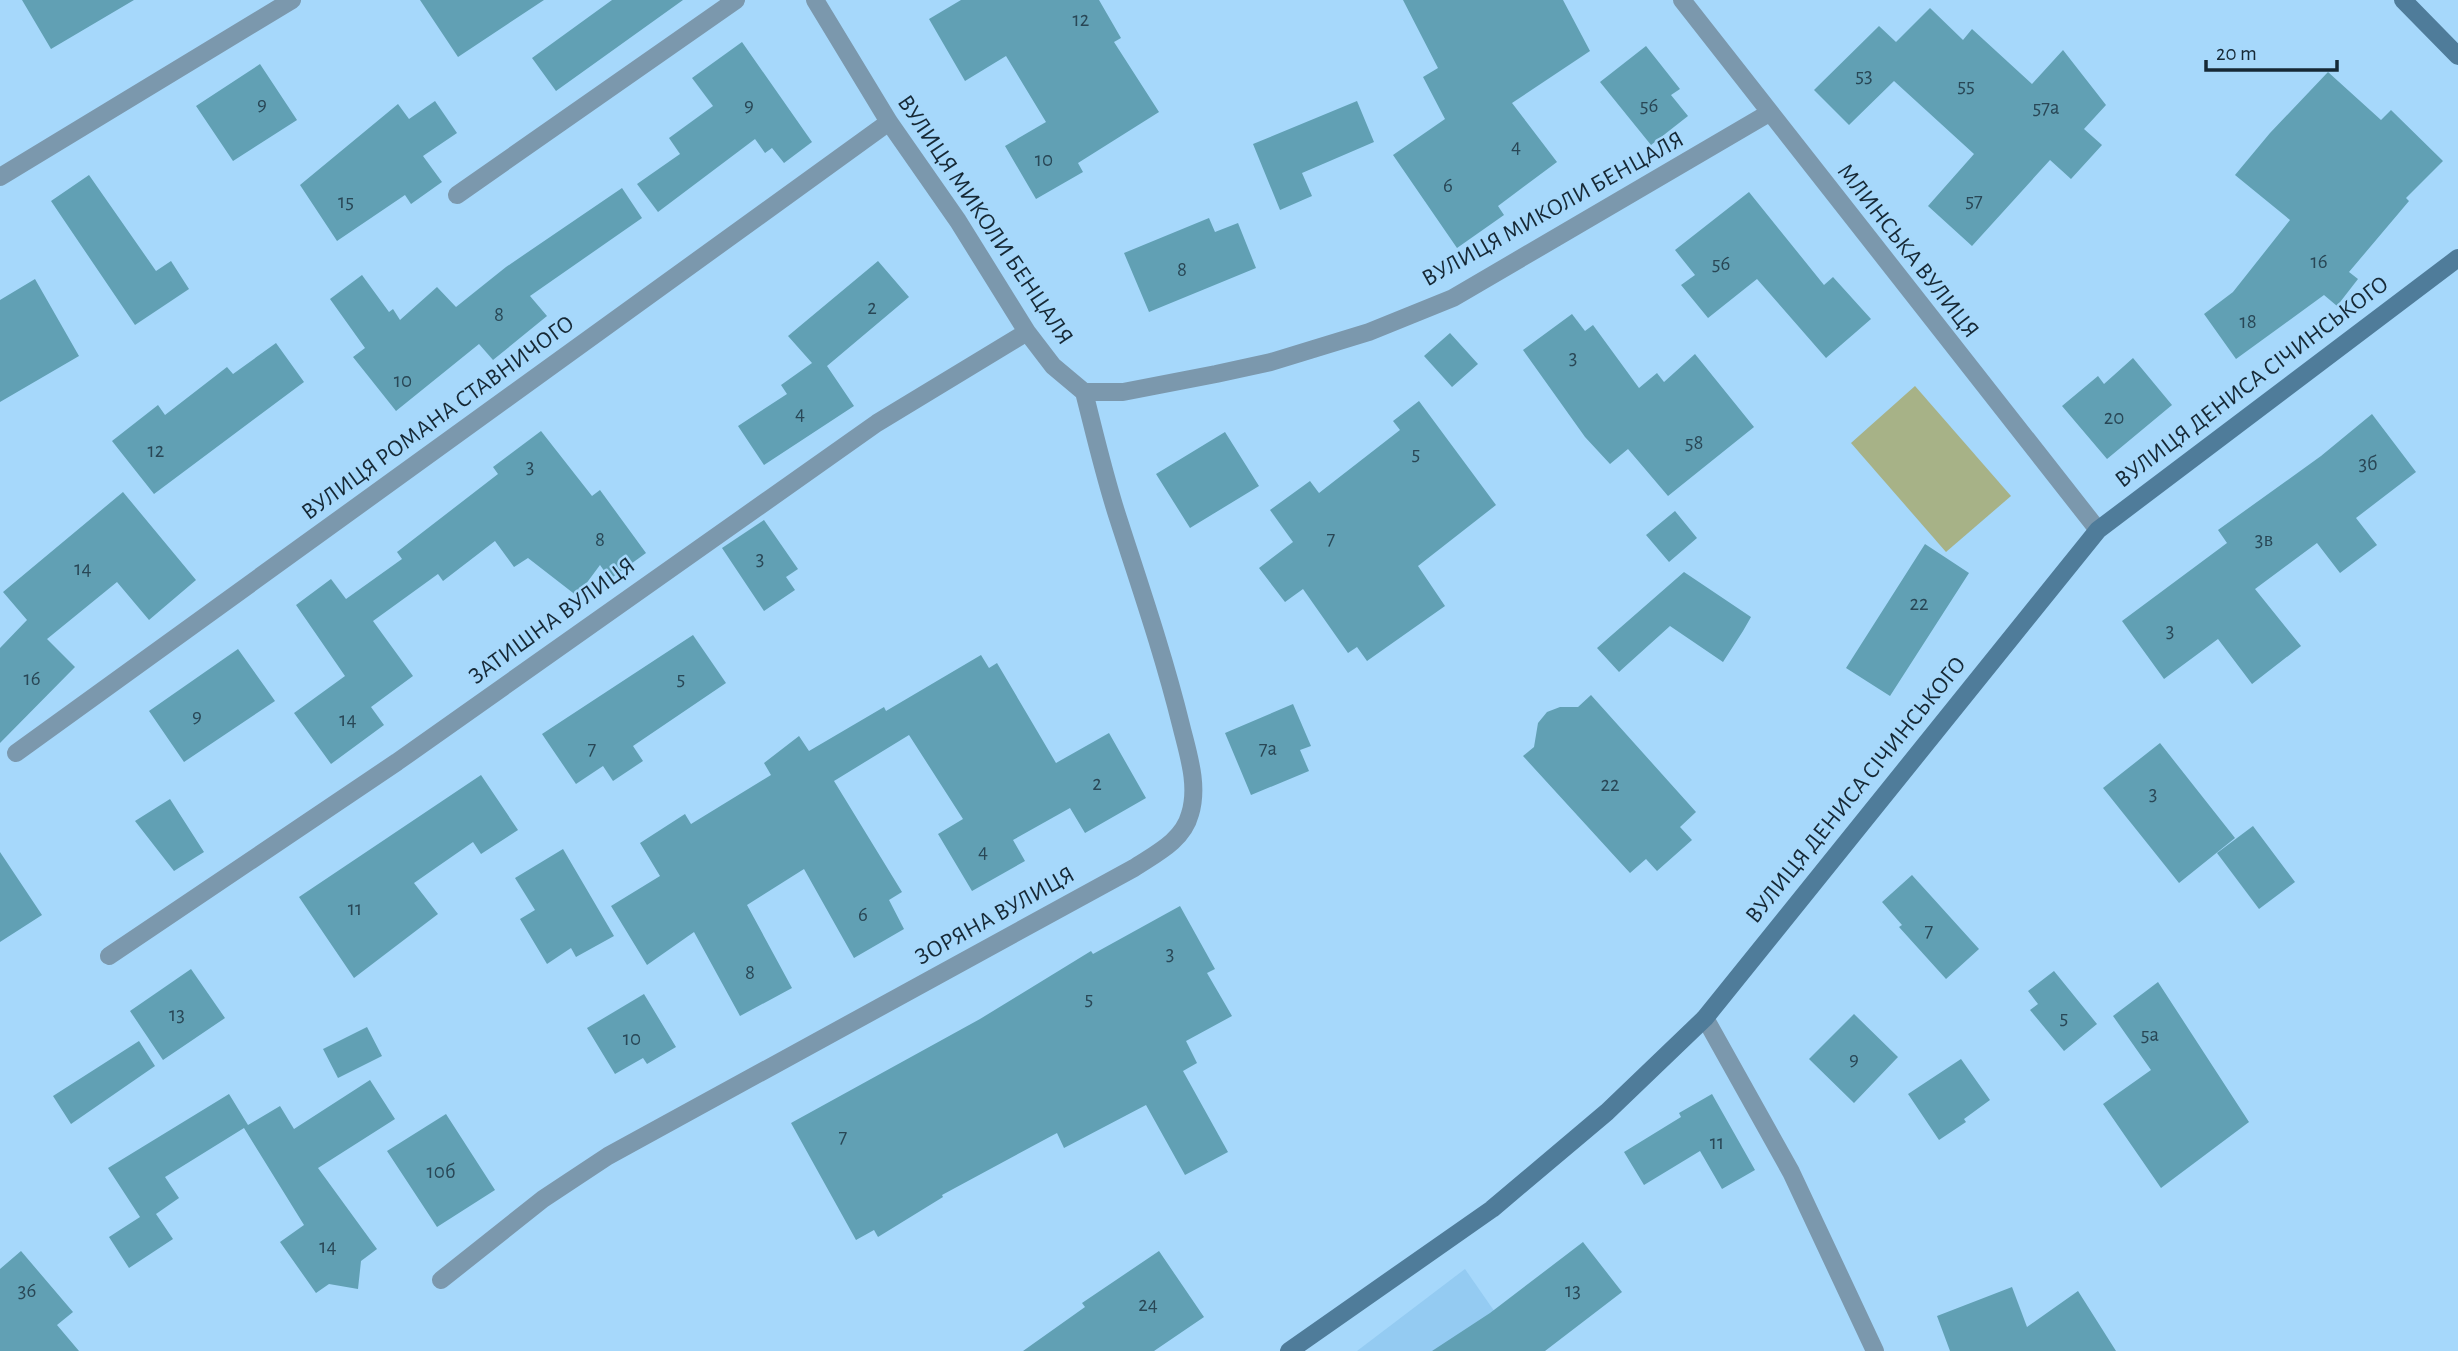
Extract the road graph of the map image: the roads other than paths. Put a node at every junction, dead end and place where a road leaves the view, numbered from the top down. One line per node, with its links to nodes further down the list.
1 (292, 0): 9 (street)
2 (736, 0): 10 (street)
3 (814, 0): 8 (street, ВУЛИЦЯ МИКОЛИ БЕНЦАЛЯ)
4 (1682, 0): 7 (street, МЛИНСЬКА ВУЛИЦЯ)
5 (2403, 0): 6 (street)
6 (2458, 56)
7 (1769, 113): 13 (street, ВУЛИЦЯ МИКОЛИ БЕНЦАЛЯ); 14 (street, МЛИНСЬКА ВУЛИЦЯ)
8 (889, 122): 12 (street, ВУЛИЦЯ МИКОЛИ БЕНЦАЛЯ); 15 (street, ВУЛИЦЯ РОМАНА СТАВНИЧОГО)
9 (0, 177)
10 (457, 195)
11 (2458, 258): 14 (street, ВУЛИЦЯ ДЕНИСА СІЧИНСЬКОГО)
12 (1027, 332): 13 (street, ВУЛИЦЯ МИКОЛИ БЕНЦАЛЯ); 16 (street, ЗАТИШНА ВУЛИЦЯ)
13 (1084, 392): 18 (street, ЗОРЯНА ВУЛИЦЯ)
14 (2098, 530): 17 (street, ВУЛИЦЯ ДЕНИСА СІЧИНСЬКОГО)
15 (16, 753)
16 (109, 957)
17 (1705, 1018): 19 (street, ВУЛИЦЯ ДЕНИСА СІЧИНСЬКОГО); 20 (street)
18 (442, 1280)
19 (1289, 1351)
20 (1875, 1351)

